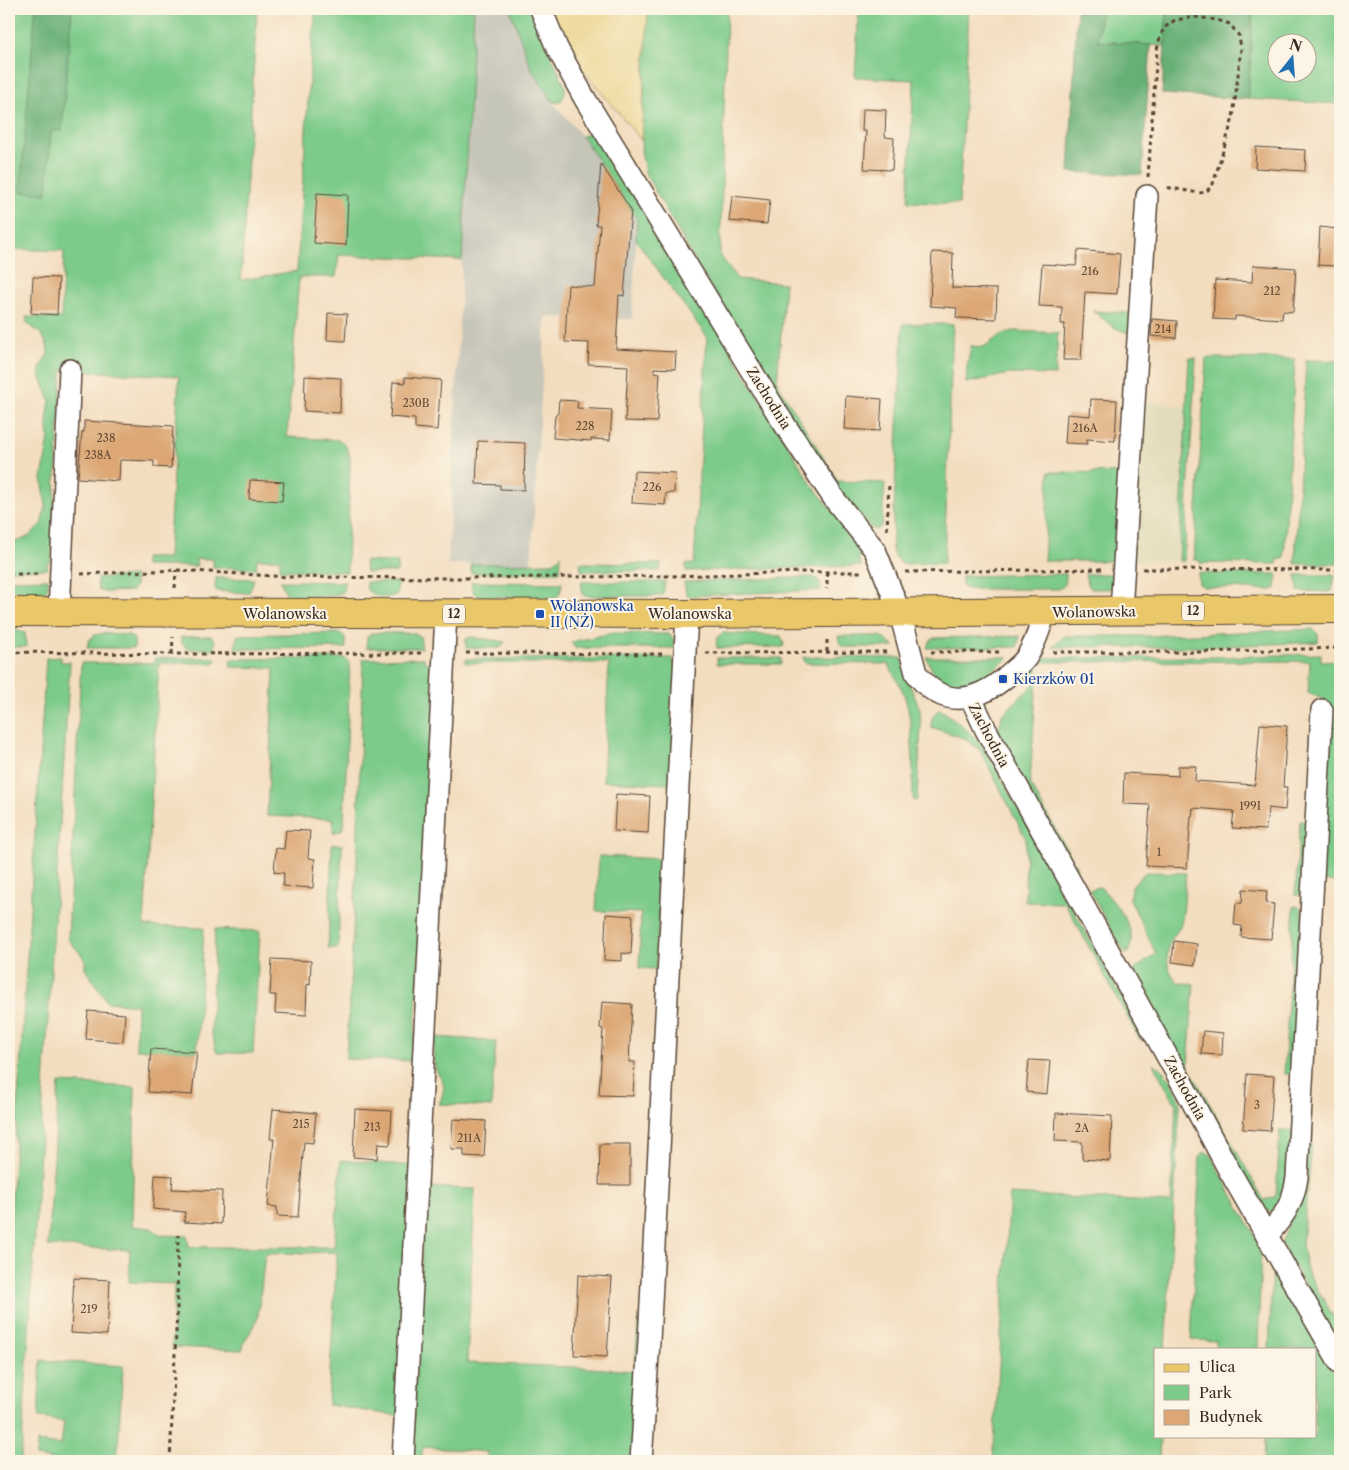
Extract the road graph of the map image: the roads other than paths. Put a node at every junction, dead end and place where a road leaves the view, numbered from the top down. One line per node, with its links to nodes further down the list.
1 (541, 9): 9 (street, Zachodnia)
2 (1147, 189): 5 (street)
3 (70, 370): 8 (street)
4 (1340, 609): 5 (main road, Wolanowska / 12)
5 (1121, 611): 7 (main road, Wolanowska / 12)
6 (9, 612): 8 (main road, Wolanowska / 12)
7 (1046, 612): 9 (main road, Wolanowska / 12); 12 (street)
8 (59, 613): 10 (main road, Wolanowska / 12)
9 (900, 613): 11 (main road, Wolanowska / 12); 12 (street, Zachodnia)
10 (446, 614): 11 (main road, Wolanowska / 12); 16 (street)
11 (687, 614): 17 (street)
12 (971, 698): 14 (street, Zachodnia)
13 (1322, 710): 14 (street)
14 (1267, 1236): 15 (street, Zachodnia)
15 (1340, 1363)
16 (403, 1461)
17 (641, 1461)

